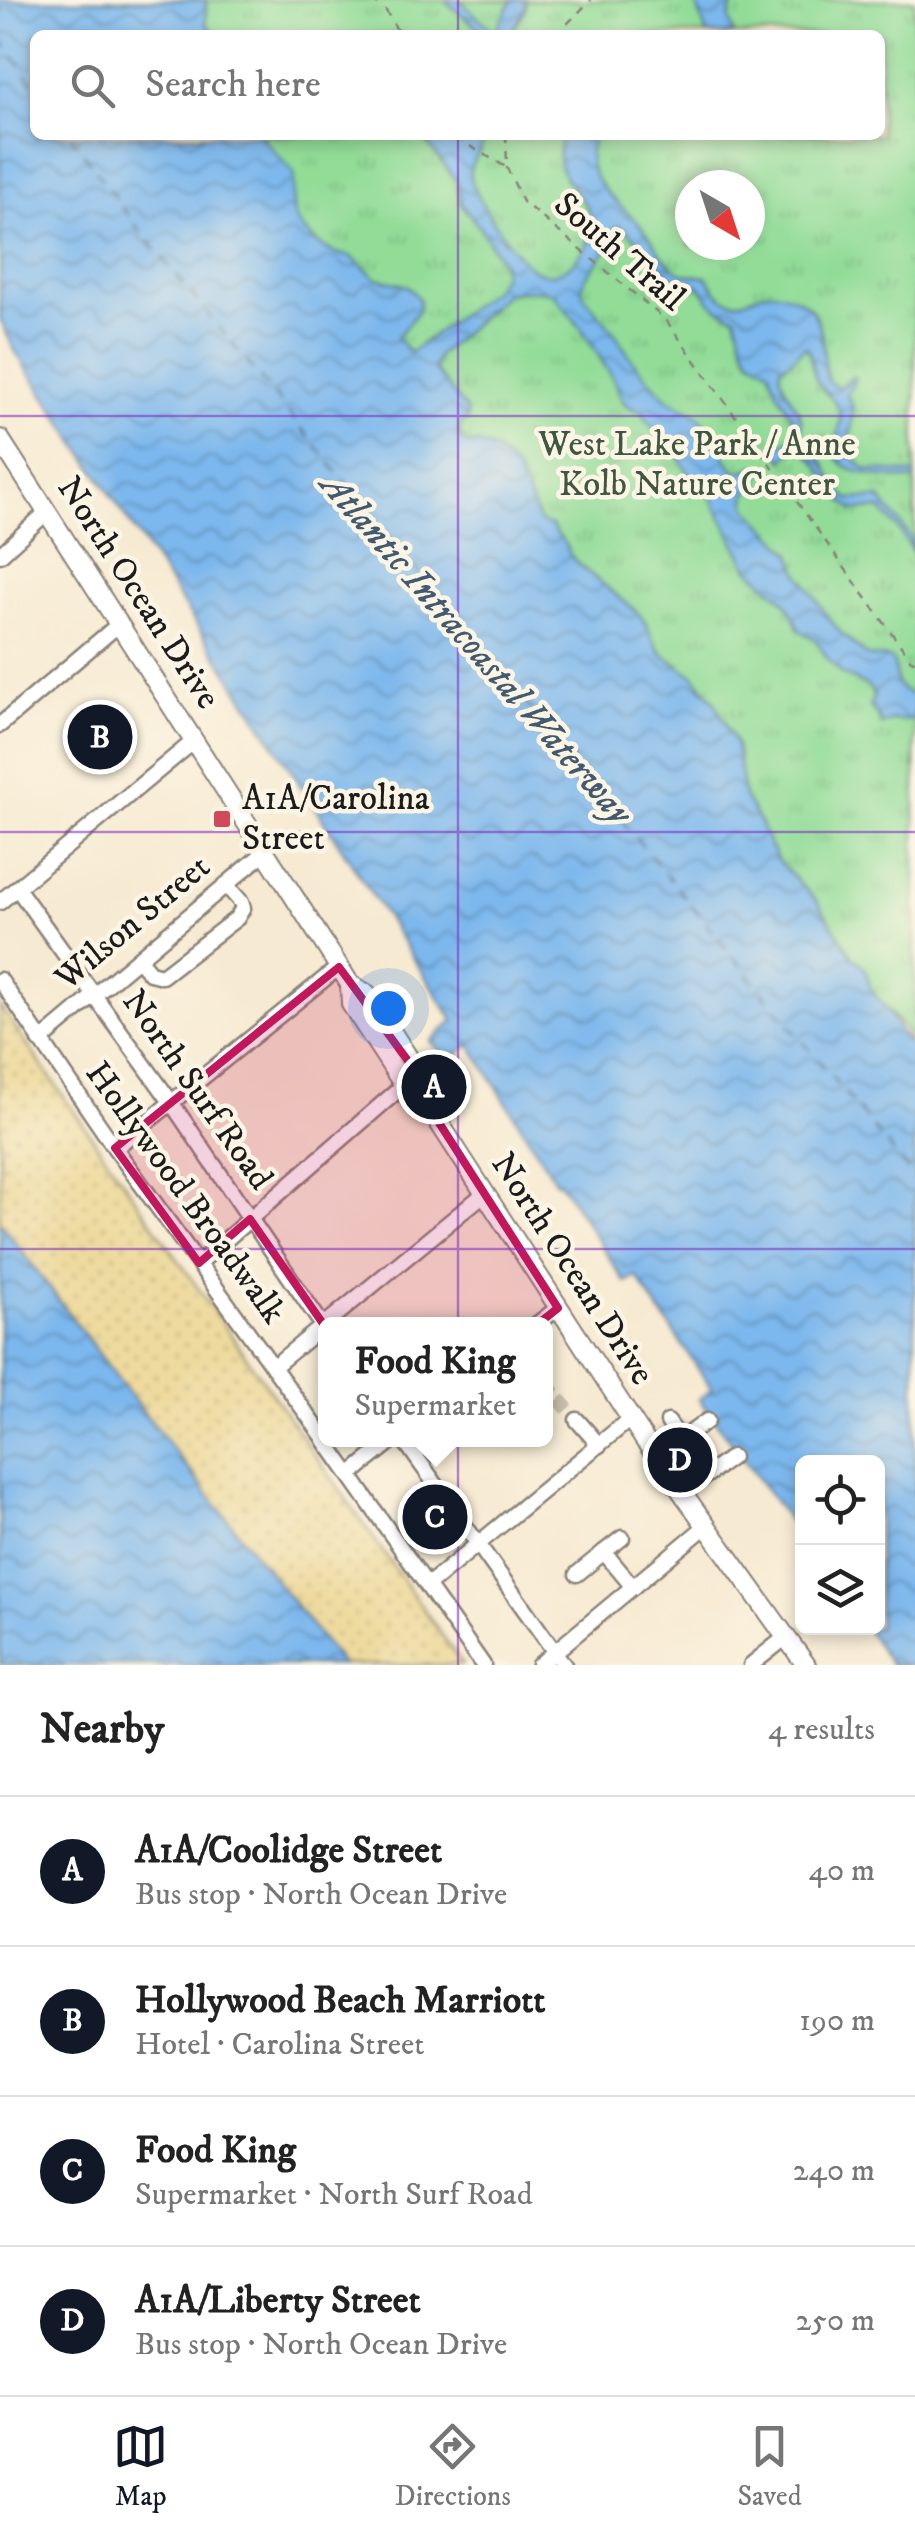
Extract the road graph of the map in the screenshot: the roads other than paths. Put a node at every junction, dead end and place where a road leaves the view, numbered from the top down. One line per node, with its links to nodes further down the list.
1 (0, 438): 2 (main road, North Ocean Drive)
2 (47, 512): 3 (street); 4 (main road, North Ocean Drive)
3 (0, 555)
4 (119, 624): 5 (street); 6 (main road, North Ocean Drive)
5 (0, 725)
6 (194, 741): 7 (main road, North Ocean Drive); 9 (street)
7 (265, 852): 8 (street, Wilson Street); 12 (main road, North Ocean Drive)
8 (226, 884): 11 (street, Wilson Street); 11 (street)
9 (18, 888): 10 (street); 15 (street, North Surf Road)
10 (0, 902)
11 (138, 960): 15 (street, Wilson Street)
12 (339, 967): 14 (main road, North Ocean Drive); 18 (street)
13 (0, 980): 16 (street, Hollywood Broadwalk)
14 (350, 984): 17 (main road, North Ocean Drive); 19 (main road, North Ocean Drive)
15 (95, 996): 16 (street, Wilson Street); 18 (street, North Surf Road)
16 (40, 1040): 20 (street, Hollywood Broadwalk)
17 (404, 1085): 19 (main road, North Ocean Drive); 22 (street)
18 (171, 1102): 20 (street); 22 (street, North Surf Road)
19 (425, 1102): 21 (main road, North Ocean Drive)
20 (114, 1148): 23 (street, Hollywood Broadwalk)
21 (486, 1193): 24 (main road, North Ocean Drive); 25 (street)
22 (250, 1219): 23 (street); 27 (street, North Surf Road)
23 (199, 1263): 29 (street, Hollywood Broadwalk)
24 (558, 1308): 26 (street); 30 (main road, North Ocean Drive)
25 (336, 1317)
26 (546, 1317)
27 (318, 1318)
28 (318, 1332): 29 (street)
29 (273, 1368): 34 (street, Hollywood Broadwalk)
30 (630, 1418): 36 (street); 43 (main road, North Ocean Drive)
31 (577, 1420): 36 (street)
32 (707, 1421): 35 (street)
33 (668, 1422): 35 (street)
34 (318, 1429)
35 (681, 1440): 42 (street)
36 (599, 1445): 46 (street)
37 (331, 1447): 41 (street, Hollywood Broadwalk)
38 (385, 1447): 41 (street)
39 (409, 1447): 46 (street)
40 (732, 1457): 42 (street)
41 (351, 1474): 49 (street, Hollywood Broadwalk)
42 (706, 1475): 43 (street)
43 (682, 1492): 44 (main road, North Ocean Drive)
44 (706, 1526): 50 (street); 51 (main road, North Ocean Drive)
45 (622, 1538): 47 (street)
46 (480, 1544): 49 (street); 52 (street)
47 (604, 1552): 48 (street); 50 (street)
48 (577, 1574)
49 (428, 1585): 53 (street, Hollywood Broadwalk)
50 (633, 1587): 52 (street)
51 (786, 1636): 55 (street); 56 (main road, North Ocean Drive)
52 (559, 1659): 54 (street)
53 (483, 1665)
54 (540, 1665)
55 (752, 1665)
56 (806, 1665)

